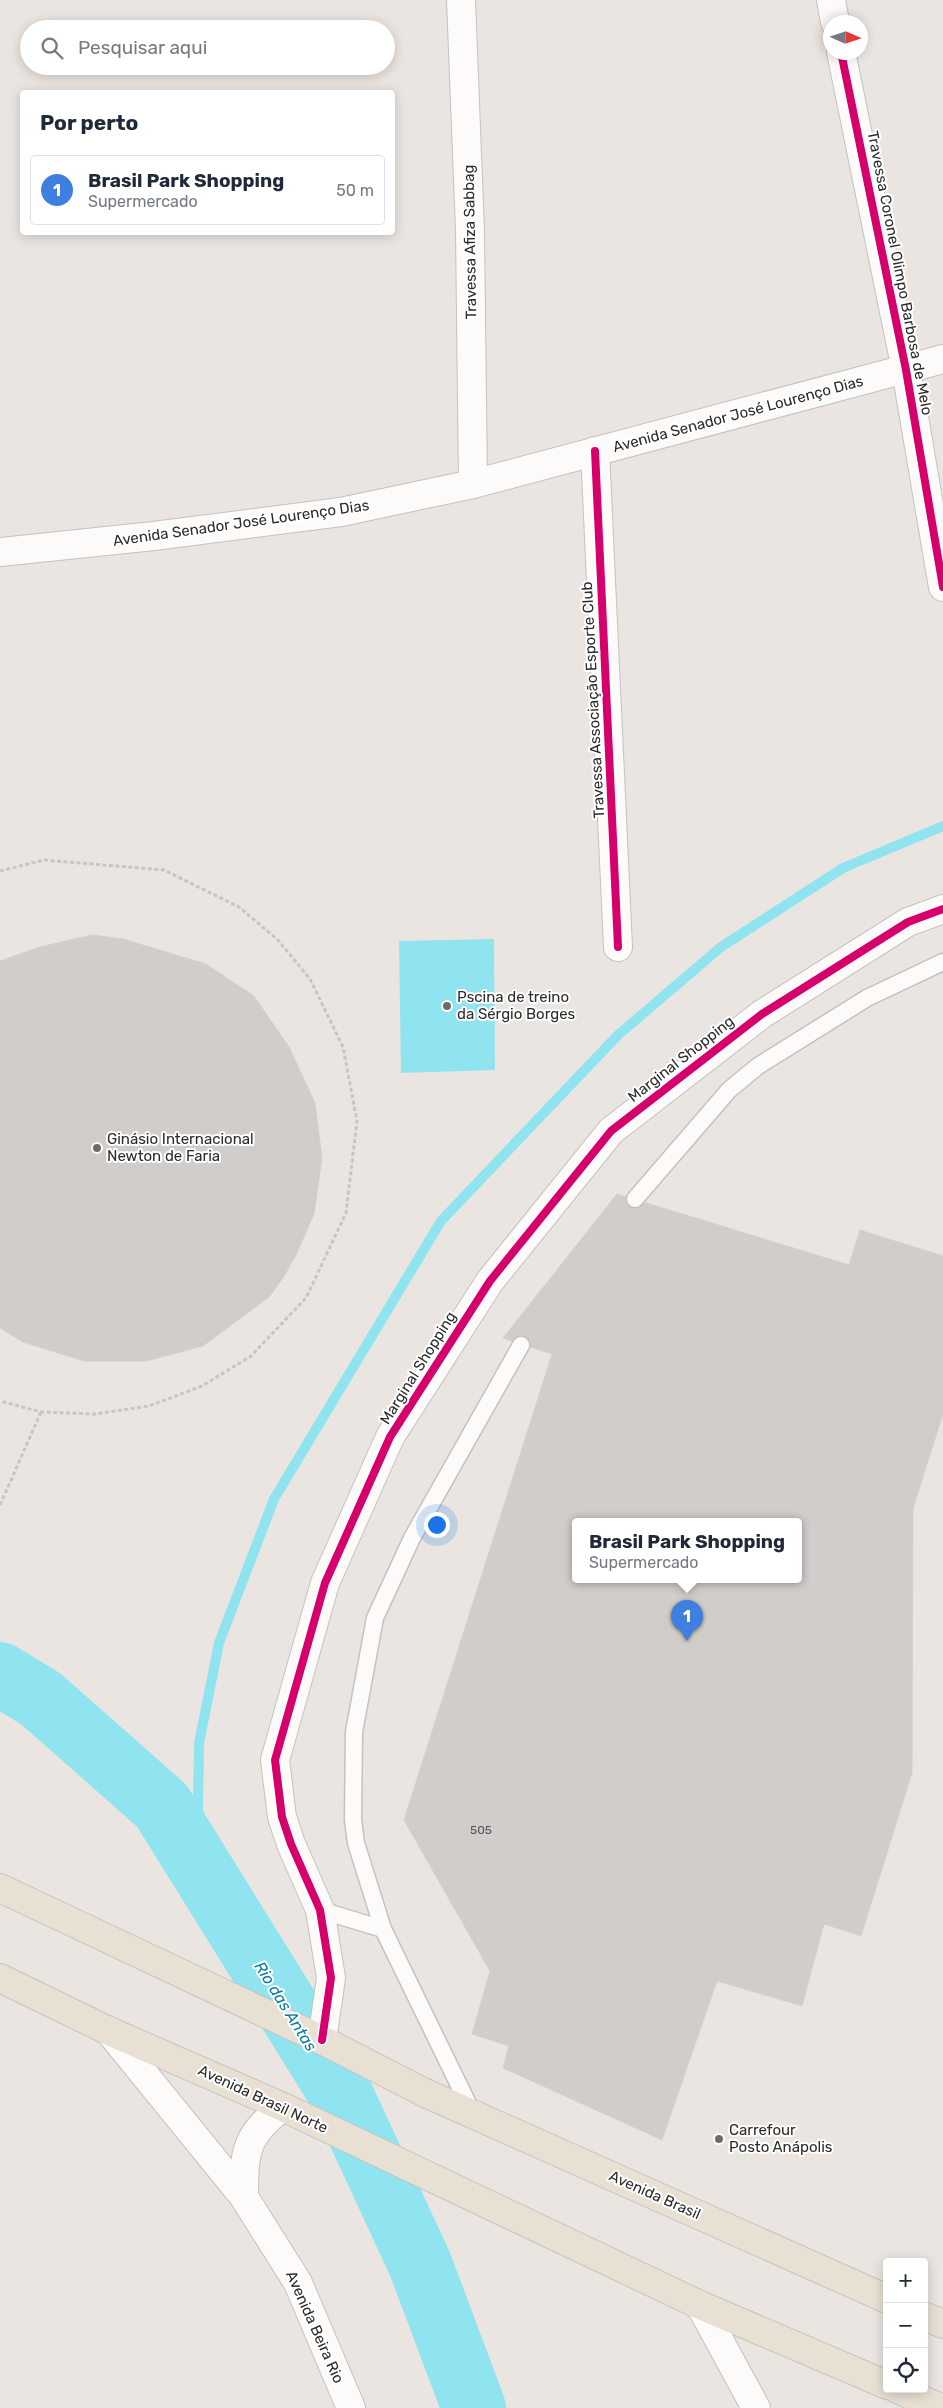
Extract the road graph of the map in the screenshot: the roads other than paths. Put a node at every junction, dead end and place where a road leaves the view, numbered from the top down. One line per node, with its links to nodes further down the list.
1 (461, 0): 8 (street, Travessa Afiza Sabbag)
2 (831, 0): 3 (street)
3 (834, 15)
4 (843, 60): 6 (street, Travessa Coronel Olimpo Barbosa de Melo)
5 (943, 359): 6 (street, Avenida Senador José Lourenço Dias)
6 (906, 370): 7 (street, Avenida Senador José Lourenço Dias); 10 (street, Travessa Coronel Olimpo Barbosa de Melo)
7 (595, 451): 8 (street, Avenida Senador José Lourenço Dias); 12 (street, Travessa Associação Esporte Club)
8 (474, 484): 9 (street, Avenida Senador José Lourenço Dias)
9 (0, 552)
10 (943, 588)
11 (943, 908): 17 (street, Marginal Shopping)
12 (618, 947)
13 (943, 962): 14 (lane)
14 (635, 1199)
15 (521, 1344): 18 (lane)
16 (0, 1888): 21 (main road)
17 (320, 1910): 18 (lane); 21 (street, Marginal Shopping)
18 (382, 1929): 23 (lane)
19 (0, 1978): 20 (main road, Avenida Brasil Norte)
20 (109, 2031): 22 (main road, Avenida Brasil Norte); 24 (street, Avenida Beira Rio)
21 (322, 2040): 23 (main road, Avenida Brasil)
22 (293, 2112): 24 (street); 26 (main road, Avenida Brasil Norte)
23 (473, 2114): 25 (main road, Avenida Brasil)
24 (244, 2197): 31 (street, Avenida Beira Rio)
25 (883, 2297)
26 (700, 2305): 29 (main road); 32 (street)
27 (928, 2318): 28 (main road)
28 (943, 2324)
29 (883, 2383)
30 (906, 2393): 33 (main road)
31 (351, 2408)
32 (756, 2408)
33 (941, 2408)

